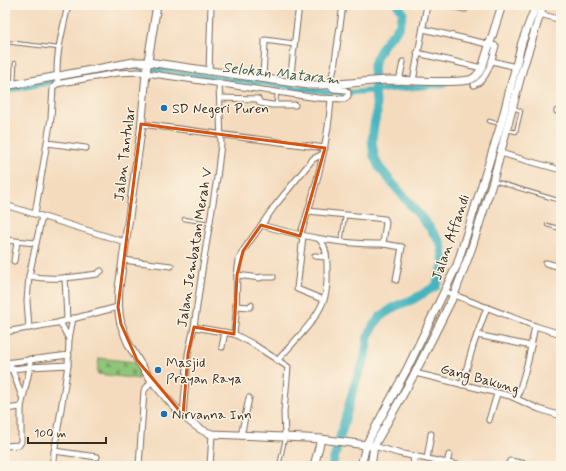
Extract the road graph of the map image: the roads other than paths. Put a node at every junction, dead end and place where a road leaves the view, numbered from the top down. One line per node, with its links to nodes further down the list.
1 (68, 5): 19 (street)
2 (157, 5): 24 (main road, Jalan Tantular)
3 (211, 5): 28 (street)
4 (299, 5): 17 (street)
5 (343, 5): 36 (street)
6 (427, 5): 15 (street)
7 (448, 5): 11 (street)
8 (502, 5): 18 (main road)
9 (536, 5): 26 (main road, Jalan Affandi)
10 (543, 5): 13 (main road, Jalan Affandi)
11 (456, 6): 12 (street)
12 (465, 9)
13 (540, 14): 14 (street); 26 (main road, Jalan Affandi)
14 (561, 20)
15 (423, 28): 18 (street); 20 (street)
16 (5, 42): 19 (lane)
17 (294, 44): 29 (street); 33 (street)
18 (492, 45): 21 (street); 25 (main road)
19 (60, 48): 30 (street)
20 (417, 53): 25 (street); 34 (street)
21 (492, 61): 26 (street); 37 (street)
22 (403, 62): 31 (street)
23 (15, 63): 35 (lane)
24 (147, 68): 27 (street); 27 (main road); 28 (main road); 32 (street); 45 (main road, Jalan Tantular)
25 (482, 68): 34 (main road)
26 (520, 68): 46 (main road, Jalan Affandi); 52 (main road, Jalan Affandi)
27 (97, 72): 30 (main road)
28 (209, 72): 29 (main road)
29 (263, 79): 33 (main road)
30 (58, 80): 35 (main road); 48 (street)
31 (399, 81): 34 (main road); 36 (main road)
32 (219, 82): 39 (street); 40 (street, Jalan Jembatan Merah V)
33 (290, 82): 36 (main road)
34 (413, 82)
35 (14, 84): 38 (main road)
36 (330, 84): 41 (street)
37 (474, 85)
38 (5, 86)
39 (277, 92): 41 (street); 42 (lane)
40 (220, 98): 42 (street); 47 (street, Jalan Jembatan Merah V)
41 (331, 99): 50 (street)
42 (276, 105): 43 (street)
43 (295, 105)
44 (489, 121): 46 (lane)
45 (141, 124): 47 (street); 70 (main road, Jalan Tantular)
46 (501, 124): 87 (main road, Jalan Affandi)
47 (222, 135): 50 (street); 62 (street, Jalan Jembatan Merah V)
48 (47, 143): 49 (street); 58 (street)
49 (86, 148)
50 (325, 148): 51 (street)
51 (323, 154): 57 (street); 63 (street)
52 (500, 154): 53 (street); 54 (main road, Jalan Affandi)
53 (561, 170)
54 (493, 181): 55 (lane); 88 (main road, Jalan Affandi)
55 (561, 201)
56 (5, 205): 58 (street)
57 (308, 211): 59 (street); 66 (street)
58 (35, 214): 60 (street)
59 (345, 215): 71 (lane); 73 (street)
60 (42, 216): 70 (street); 72 (street)
61 (184, 219): 62 (lane)
62 (210, 223): 97 (street, Jalan Jembatan Merah V)
63 (262, 225): 66 (street); 82 (street)
64 (547, 225): 65 (lane)
65 (561, 230)
66 (301, 236): 67 (street); 89 (street)
67 (319, 239): 71 (street); 75 (street)
68 (5, 240): 69 (street)
69 (17, 242): 72 (street); 77 (street)
70 (125, 242): 76 (main road, Jalan Tantular)
71 (341, 242): 73 (street)
72 (36, 243): 83 (street)
73 (383, 244): 86 (street)
74 (315, 256): 75 (street)
75 (326, 257): 89 (street)
76 (123, 260): 79 (street); 92 (main road, Jalan Tantular)
77 (14, 261)
78 (546, 262): 80 (street)
79 (171, 266)
80 (561, 267)
81 (101, 271): 85 (street)
82 (237, 275): 84 (street); 91 (street)
83 (29, 276): 85 (street); 98 (street)
84 (273, 277)
85 (65, 278): 94 (street)
86 (396, 280)
87 (444, 291): 88 (street); 133 (main road, Jalan Affandi)
88 (454, 295): 93 (street); 115 (main road, Jalan Affandi)
89 (324, 300): 109 (street)
90 (250, 305): 91 (street)
91 (236, 306): 101 (street)
92 (118, 307): 94 (street); 116 (main road, Jalan Tantular)
93 (487, 307): 96 (street); 103 (street)
94 (70, 319): 95 (street); 104 (street)
95 (60, 322): 98 (street); 104 (street)
96 (535, 326): 102 (street); 105 (street)
97 (194, 327): 100 (street); 124 (street, Jalan Jembatan Merah V)
98 (29, 328): 99 (street)
99 (5, 332)
100 (225, 332): 101 (street); 106 (street)
101 (234, 334): 109 (street)
102 (561, 334)
103 (477, 335): 105 (street); 117 (street)
104 (69, 339): 107 (street)
105 (531, 346): 121 (street)
106 (222, 347)
107 (68, 355): 108 (street); 111 (street)
108 (30, 359): 110 (street); 112 (street)
109 (278, 360): 130 (street)
110 (8, 362): 113 (street)
111 (68, 365): 112 (street); 134 (street)
112 (30, 366): 113 (street); 119 (street)
113 (12, 369): 114 (street); 119 (street)
114 (5, 370)
115 (415, 373): 117 (street, Gang Bakung); 133 (main road, Jalan Affandi)
116 (152, 380): 124 (main road, Jalan Tantular); 141 (street)
117 (462, 385): 118 (street, Gang Bakung)
118 (497, 394): 121 (street, Gang Bakung); 126 (street)
119 (22, 397): 122 (street)
120 (249, 398): 129 (street)
121 (517, 399): 125 (street, Gang Bakung)
122 (21, 407): 123 (street); 132 (street)
123 (5, 409)
124 (183, 415): 127 (main road, Jalan Tantular)
125 (561, 416)
126 (489, 420)
127 (212, 434): 129 (main road); 142 (street)
128 (430, 434): 138 (street)
129 (241, 436): 130 (main road)
130 (285, 437): 131 (main road); 143 (lane)
131 (324, 440): 133 (main road); 144 (main road)
132 (5, 446)
133 (370, 446): 136 (street); 145 (main road, Jalan Affandi); 146 (main road, Jalan Affandi)
134 (54, 451): 137 (street); 140 (street)
135 (449, 455): 139 (street)
136 (413, 456): 138 (street); 147 (street)
137 (97, 457)
138 (427, 459): 139 (street)
139 (447, 463): 148 (street)
140 (52, 466)
141 (139, 466)
142 (210, 466)
143 (279, 466)
144 (314, 466)
145 (361, 466)
146 (371, 466)
147 (414, 466)
148 (462, 466)
149 (507, 466): 150 (street)
150 (537, 466)

